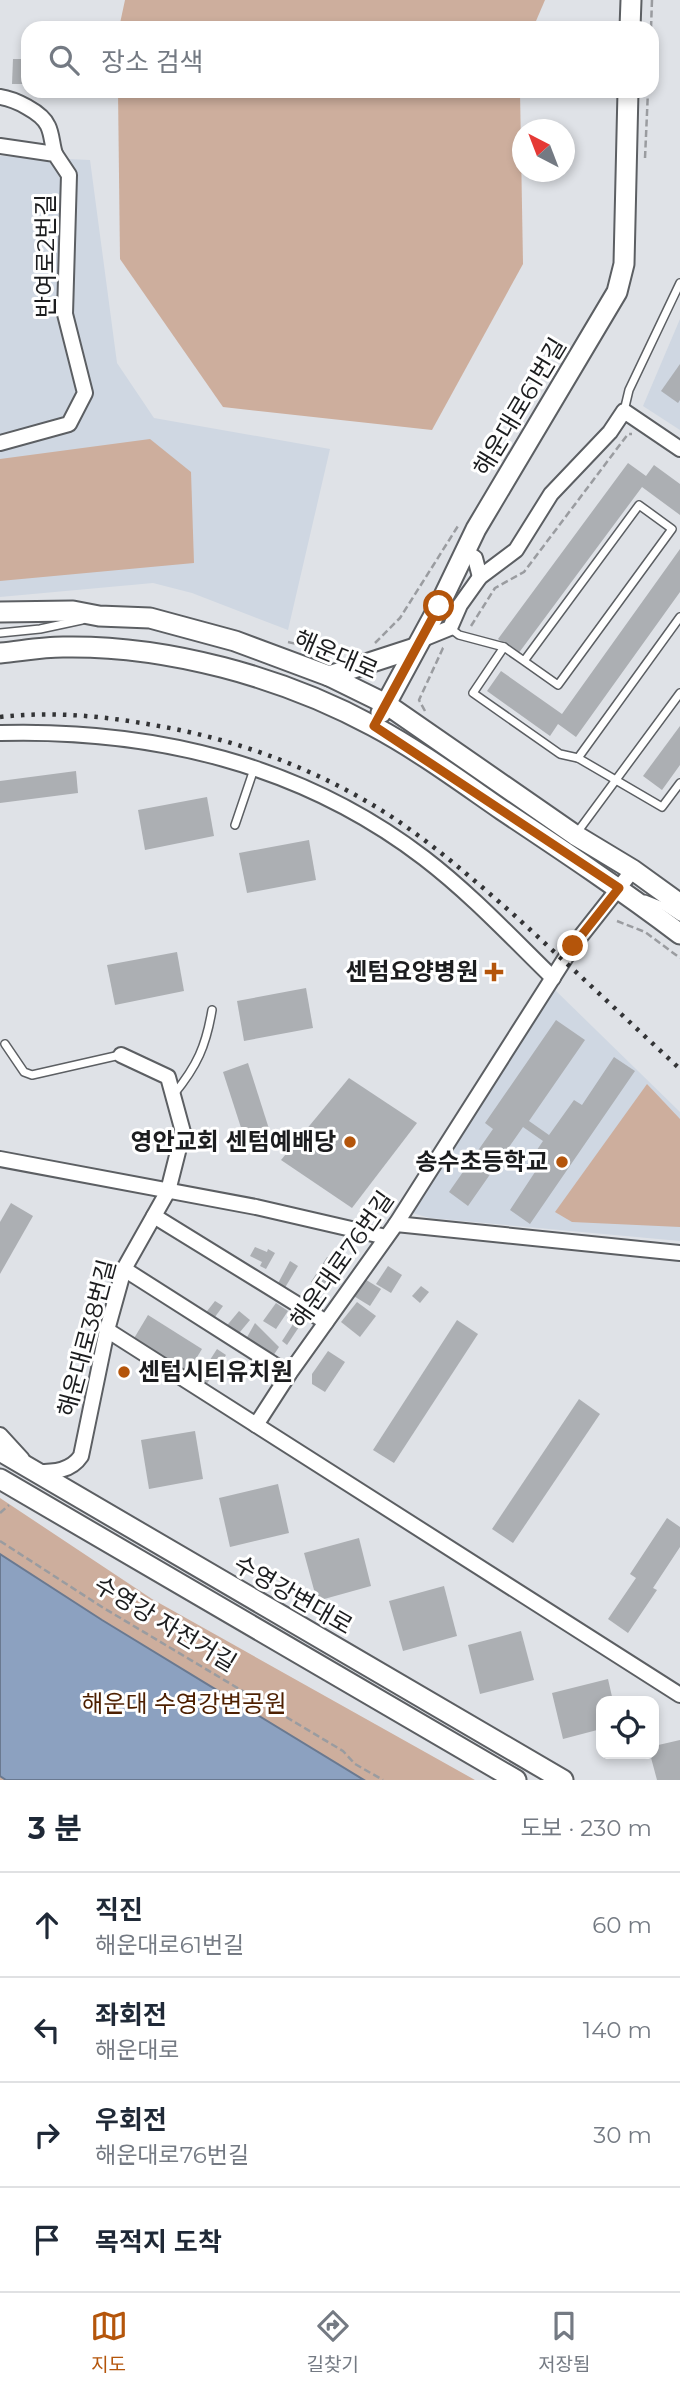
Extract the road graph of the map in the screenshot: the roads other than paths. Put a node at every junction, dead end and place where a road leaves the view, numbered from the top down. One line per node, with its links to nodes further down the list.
1 (631, 0): 2 (main road)
2 (630, 21)
3 (0, 97): 6 (street, 반여로2번길)
4 (628, 98): 13 (main road, 해운대로61번길)
5 (0, 146): 6 (street)
6 (55, 154): 9 (street, 반여로2번길)
7 (680, 283): 8 (lane)
8 (624, 411): 10 (street); 14 (street)
9 (0, 443)
10 (680, 449)
11 (672, 529): 12 (lane); 24 (lane); 24 (lane)
12 (680, 536)
13 (470, 555): 14 (street); 15 (street); 21 (main road, 해운대로61번길)
14 (500, 563): 15 (street)
15 (480, 577): 19 (street)
16 (0, 612): 17 (main road, 해운대로)
17 (99, 616): 20 (lane); 25 (main road, 해운대로)
18 (680, 617): 30 (lane)
19 (455, 632): 21 (street); 22 (lane)
20 (0, 633)
21 (416, 645): 25 (main road); 27 (main road, 해운대로61번길)
22 (504, 647): 24 (lane); 30 (lane)
23 (0, 653): 28 (main road, 해운대로)
24 (524, 661)
25 (329, 676): 27 (main road, 해운대로)
26 (680, 694): 32 (lane)
27 (386, 704): 28 (main road, 해운대로61번길); 35 (main road, 해운대로)
28 (374, 726): 37 (main road, 해운대로)
29 (0, 733): 31 (street)
30 (578, 758): 32 (lane)
31 (254, 769): 34 (lane); 41 (street)
32 (617, 781): 33 (lane); 35 (lane)
33 (680, 783)
34 (235, 825)
35 (575, 835): 36 (main road, 해운대로)
36 (634, 870): 37 (street, 해운대로76번길); 38 (main road, 해운대로)
37 (619, 888): 39 (lane); 40 (main road, 해운대로); 41 (street, 해운대로76번길)
38 (680, 904)
39 (680, 917)
40 (680, 934)
41 (553, 978): 49 (street, 해운대로76번길)
42 (212, 1010): 45 (lane)
43 (5, 1044): 44 (lane)
44 (121, 1055): 45 (street, 해운대로38번길)
45 (173, 1095): 47 (street, 해운대로38번길)
46 (0, 1159): 47 (street)
47 (169, 1191): 48 (street, 해운대로38번길); 50 (street)
48 (155, 1216): 52 (street, 해운대로38번길); 53 (street)
49 (396, 1224): 50 (street, 해운대로76번길); 51 (street)
50 (386, 1237): 53 (street, 해운대로76번길)
51 (680, 1253)
52 (124, 1269): 54 (street, 해운대로38번길); 55 (street)
53 (326, 1322): 55 (street, 해운대로76번길)
54 (107, 1330): 56 (street); 59 (street, 해운대로38번길)
55 (289, 1374): 56 (street, 해운대로76번길)
56 (256, 1425): 61 (street)
57 (0, 1435): 59 (street)
58 (0, 1451): 59 (main road, 수영강변대로)
59 (33, 1472): 63 (main road, 수영강변대로)
60 (0, 1481): 62 (main road)
61 (680, 1695)
62 (516, 1780)
63 (563, 1780)

